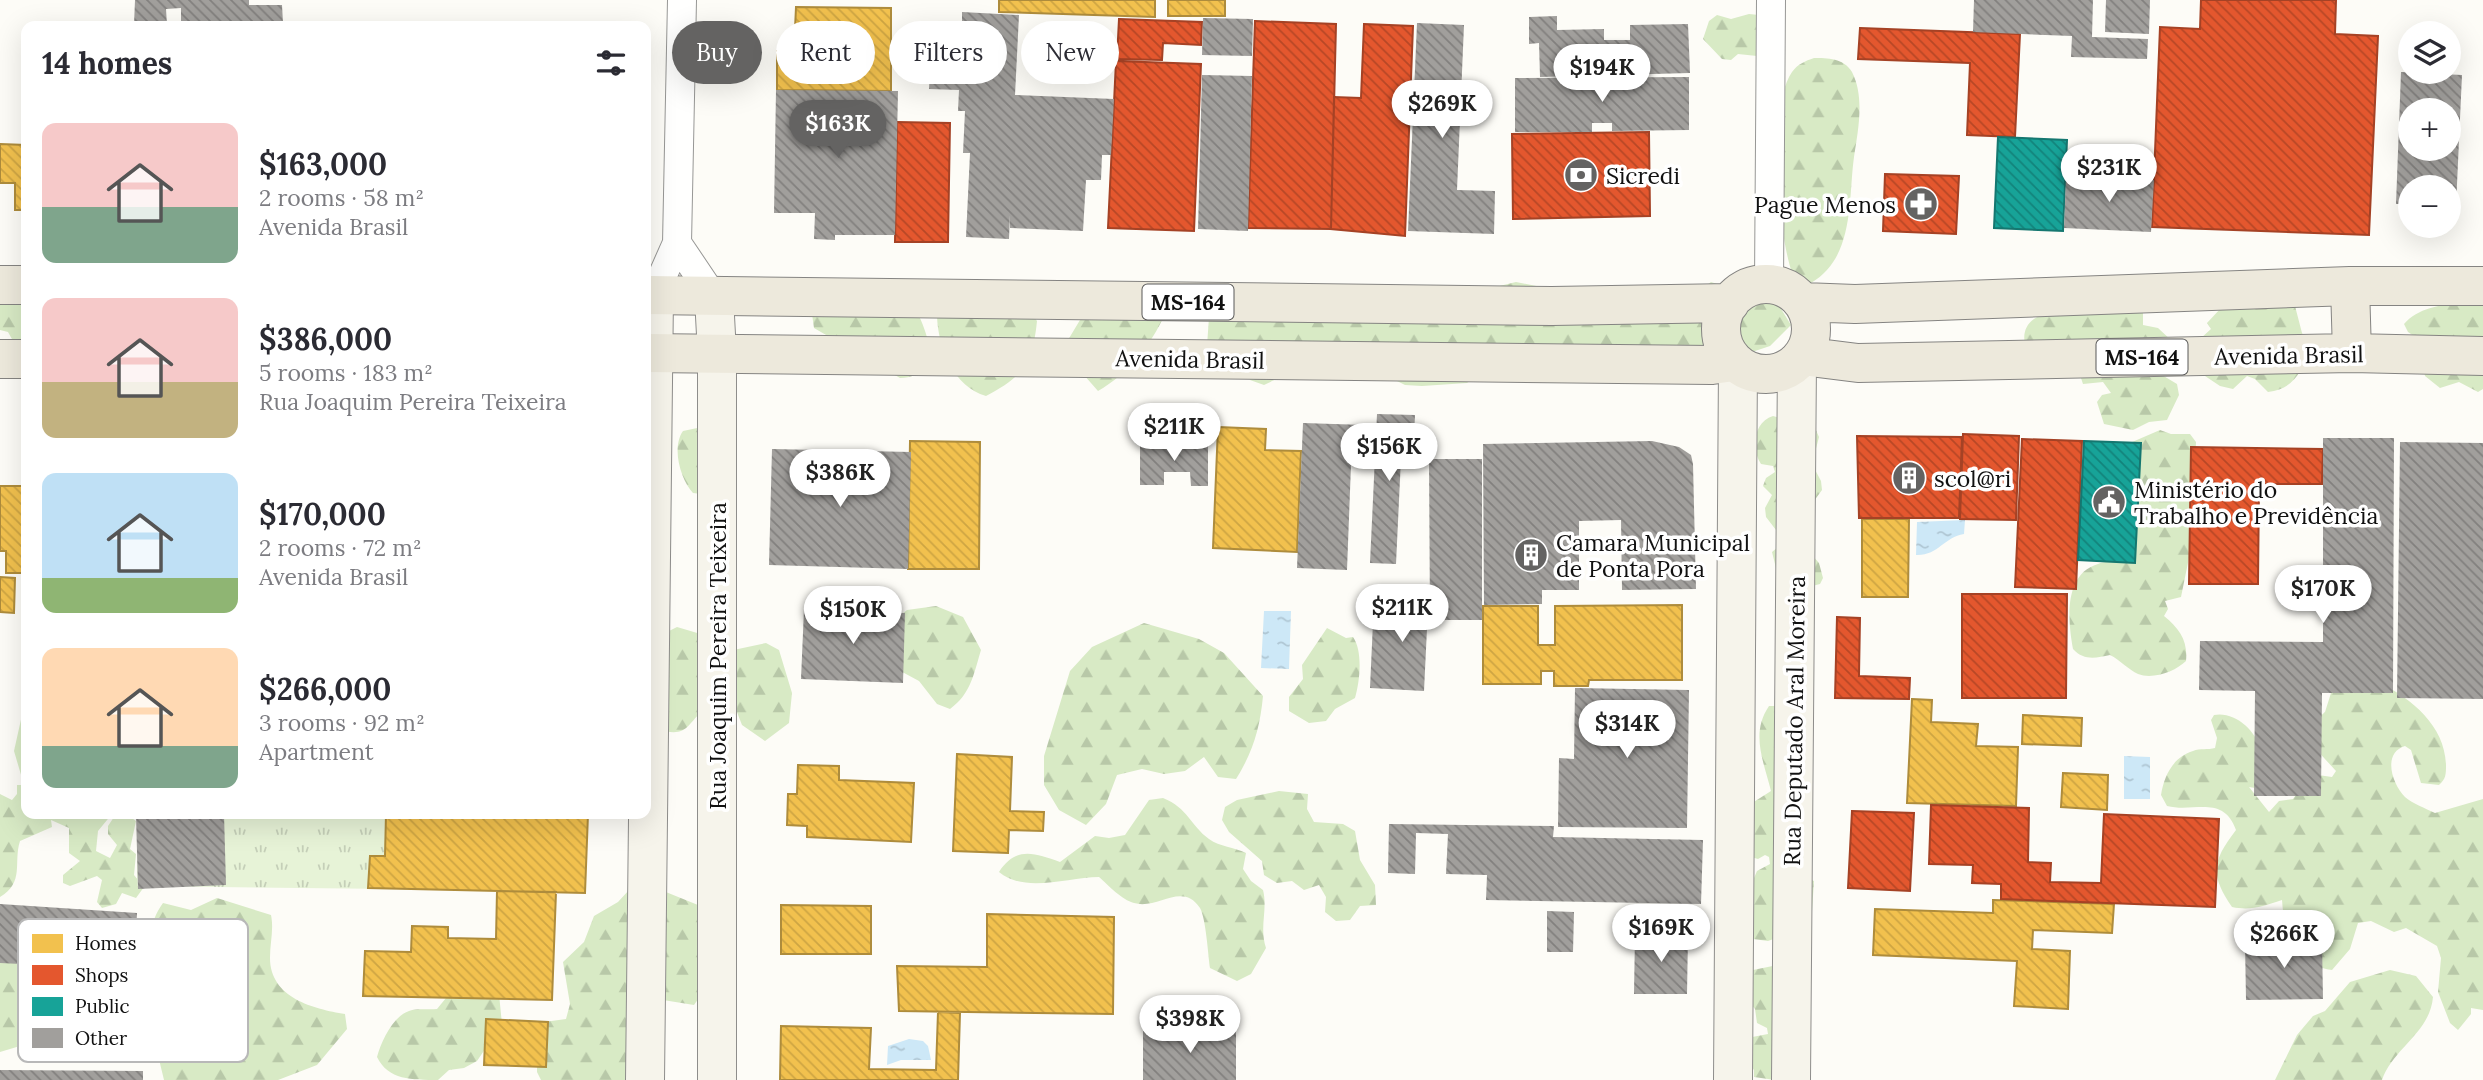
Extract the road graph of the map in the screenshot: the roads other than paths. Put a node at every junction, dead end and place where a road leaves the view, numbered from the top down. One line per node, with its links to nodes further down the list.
1 (682, 0): 3 (street)
2 (1770, 0): 4 (street)
3 (677, 243): 9 (street); 11 (street)
4 (1769, 284): 12 (main road); 13 (main road, MS-164)
5 (0, 285): 6 (main road)
6 (21, 285)
7 (2350, 286): 8 (main road); 12 (main road); 16 (main road)
8 (2483, 286)
9 (651, 293)
10 (651, 295): 11 (main road, MS-164)
11 (714, 298): 13 (main road, MS-164); 15 (main road, Rua Joaquim Pereira Teixeira)
12 (1803, 302): 20 (main road)
13 (1730, 303): 21 (main road)
14 (651, 353): 15 (main road, Avenida Brasil / MS-164)
15 (717, 353): 21 (main road, Avenida Brasil / MS-164); 24 (main road, Rua Joaquim Pereira Teixeira)
16 (2352, 353): 17 (main road, Avenida Brasil / MS-164); 20 (main road, Avenida Brasil / MS-164)
17 (2483, 356)
18 (0, 359): 19 (main road)
19 (21, 359)
20 (1800, 359): 21 (main road, MS-164); 26 (main road, Rua Deputado Aral Moreira)
21 (1736, 363): 25 (main road)
22 (647, 819): 23 (main road)
23 (645, 1080)
24 (717, 1080)
25 (1733, 1080)
26 (1791, 1080)

